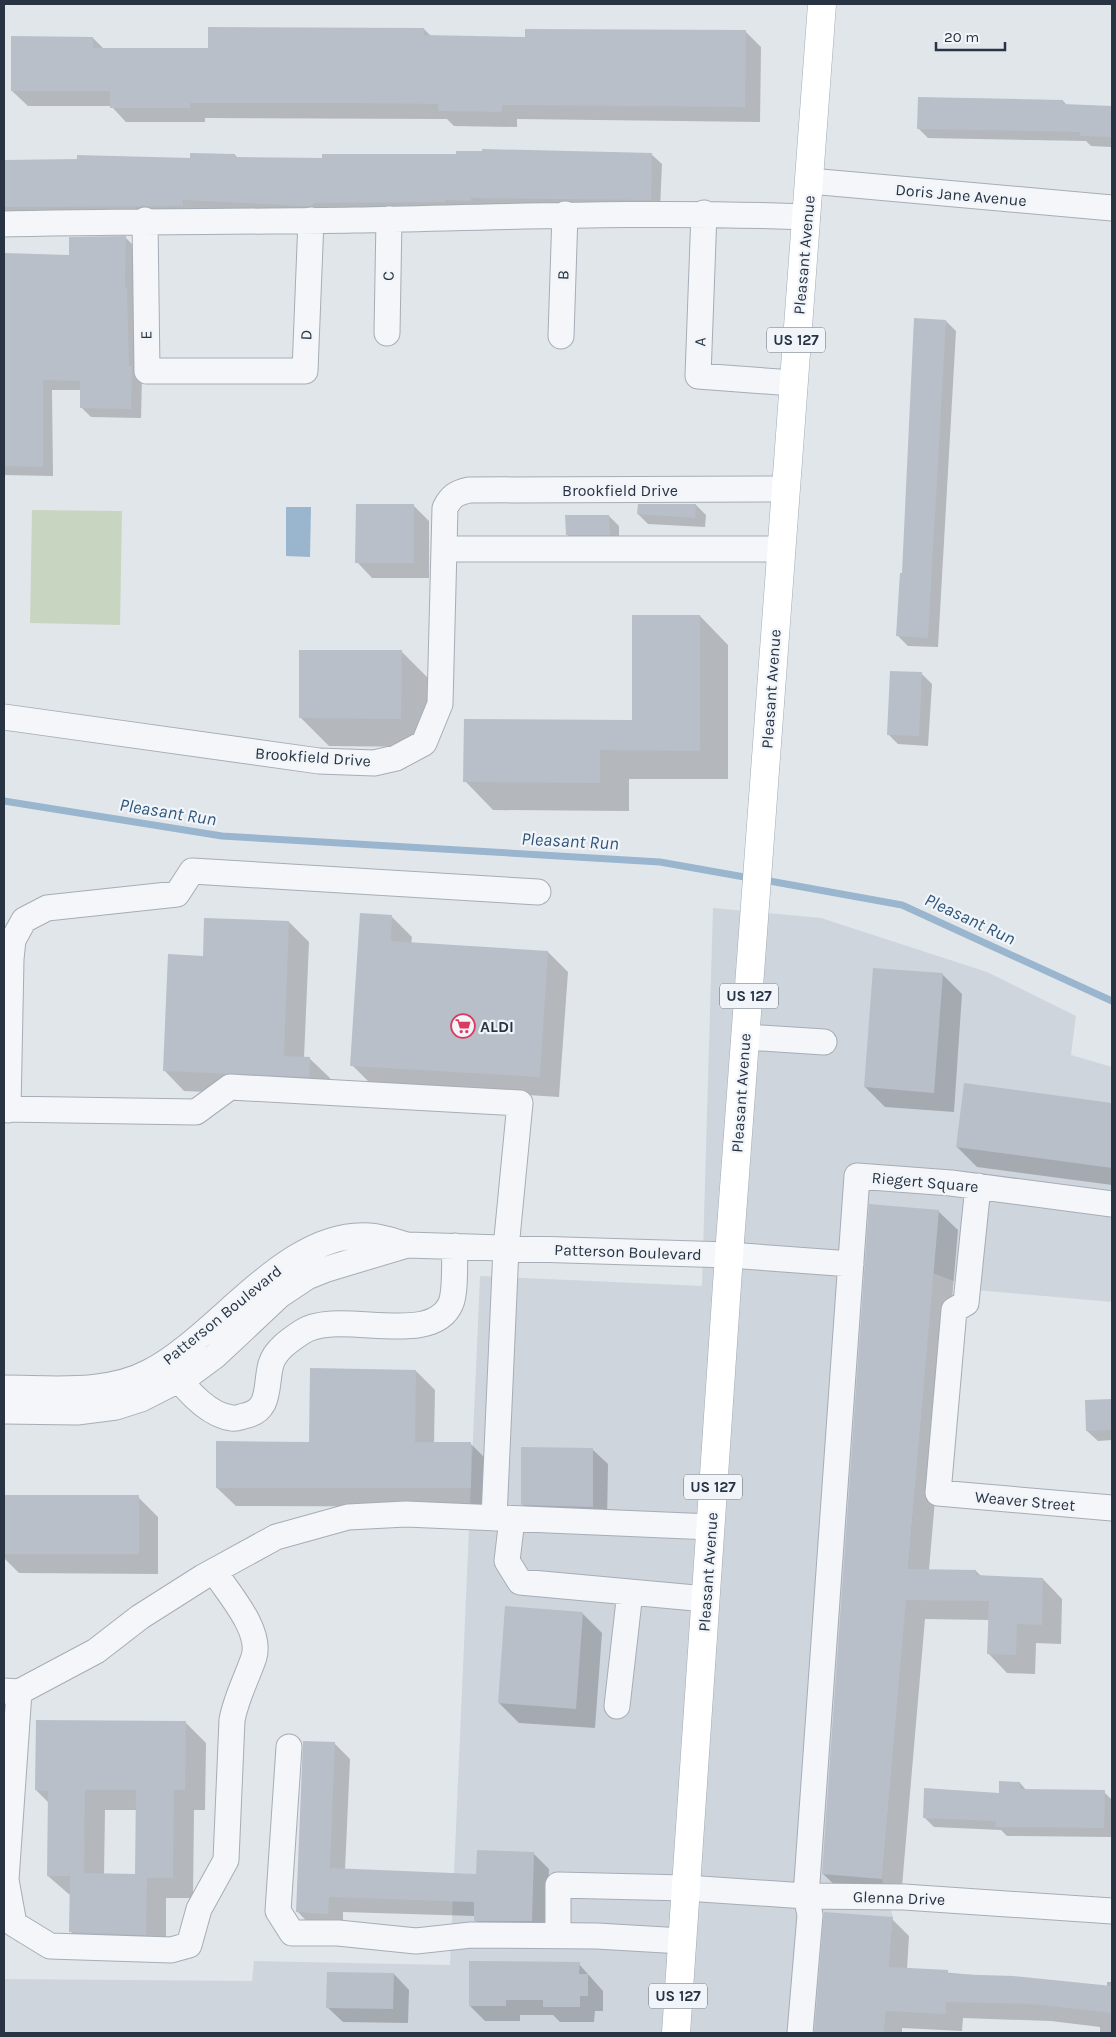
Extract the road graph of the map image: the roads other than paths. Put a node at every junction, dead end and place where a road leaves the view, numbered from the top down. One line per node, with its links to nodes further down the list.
1 (822, 4): 2 (main road, Pleasant Avenue / US 127)
2 (810, 182): 3 (street, Doris Jane Avenue); 6 (main road, Pleasant Avenue / US 127)
3 (1112, 208)
4 (704, 213): 5 (street); 6 (street); 14 (street, A)
5 (565, 214): 7 (street); 12 (street, B)
6 (807, 217): 14 (main road, Pleasant Avenue / US 127)
7 (389, 219): 9 (street); 11 (street, C)
8 (145, 220): 9 (street); 10 (street); 13 (street, E)
9 (311, 220): 13 (street, D)
10 (4, 224)
11 (387, 333)
12 (560, 336)
13 (226, 371)
14 (793, 383): 15 (main road, Pleasant Avenue / US 127)
15 (786, 489): 16 (street, Brookfield Drive); 17 (main road, Pleasant Avenue / US 127)
16 (445, 549): 17 (street); 18 (street, Brookfield Drive)
17 (781, 549): 20 (main road, Pleasant Avenue / US 127)
18 (4, 717)
19 (538, 892): 22 (street)
20 (746, 1037): 21 (street); 27 (main road, Pleasant Avenue / US 127)
21 (824, 1042)
22 (6, 1110): 26 (street)
23 (978, 1186): 24 (street, Riegert Square); 28 (street, Riegert Square); 32 (street, Weaver Street)
24 (1112, 1204)
25 (455, 1246): 26 (street, Patterson Boulevard); 29 (street, Patterson Boulevard); 29 (street)
26 (506, 1248): 27 (street, Patterson Boulevard); 33 (street)
27 (729, 1255): 28 (street); 34 (main road, Pleasant Avenue / US 127)
28 (851, 1264): 42 (street)
29 (172, 1371): 30 (street, Patterson Boulevard); 31 (street, Patterson Boulevard)
30 (4, 1388)
31 (4, 1411)
32 (1112, 1508)
33 (503, 1519): 34 (street); 35 (street); 36 (street)
34 (711, 1527): 37 (main road, Pleasant Avenue / US 127)
35 (214, 1571): 38 (street); 38 (street)
36 (630, 1592): 37 (street); 39 (street)
37 (706, 1598): 41 (main road, Pleasant Avenue / US 127)
38 (11, 1692)
39 (617, 1706)
40 (289, 1747): 44 (street)
41 (686, 1888): 42 (street, Glenna Drive); 44 (street, Glenna Drive); 45 (main road, Pleasant Avenue / US 127)
42 (806, 1896): 43 (street, Glenna Drive); 47 (street)
43 (1112, 1911)
44 (558, 1935): 45 (street)
45 (682, 1941): 46 (main road, Pleasant Avenue / US 127)
46 (676, 2033)
47 (800, 2033)

